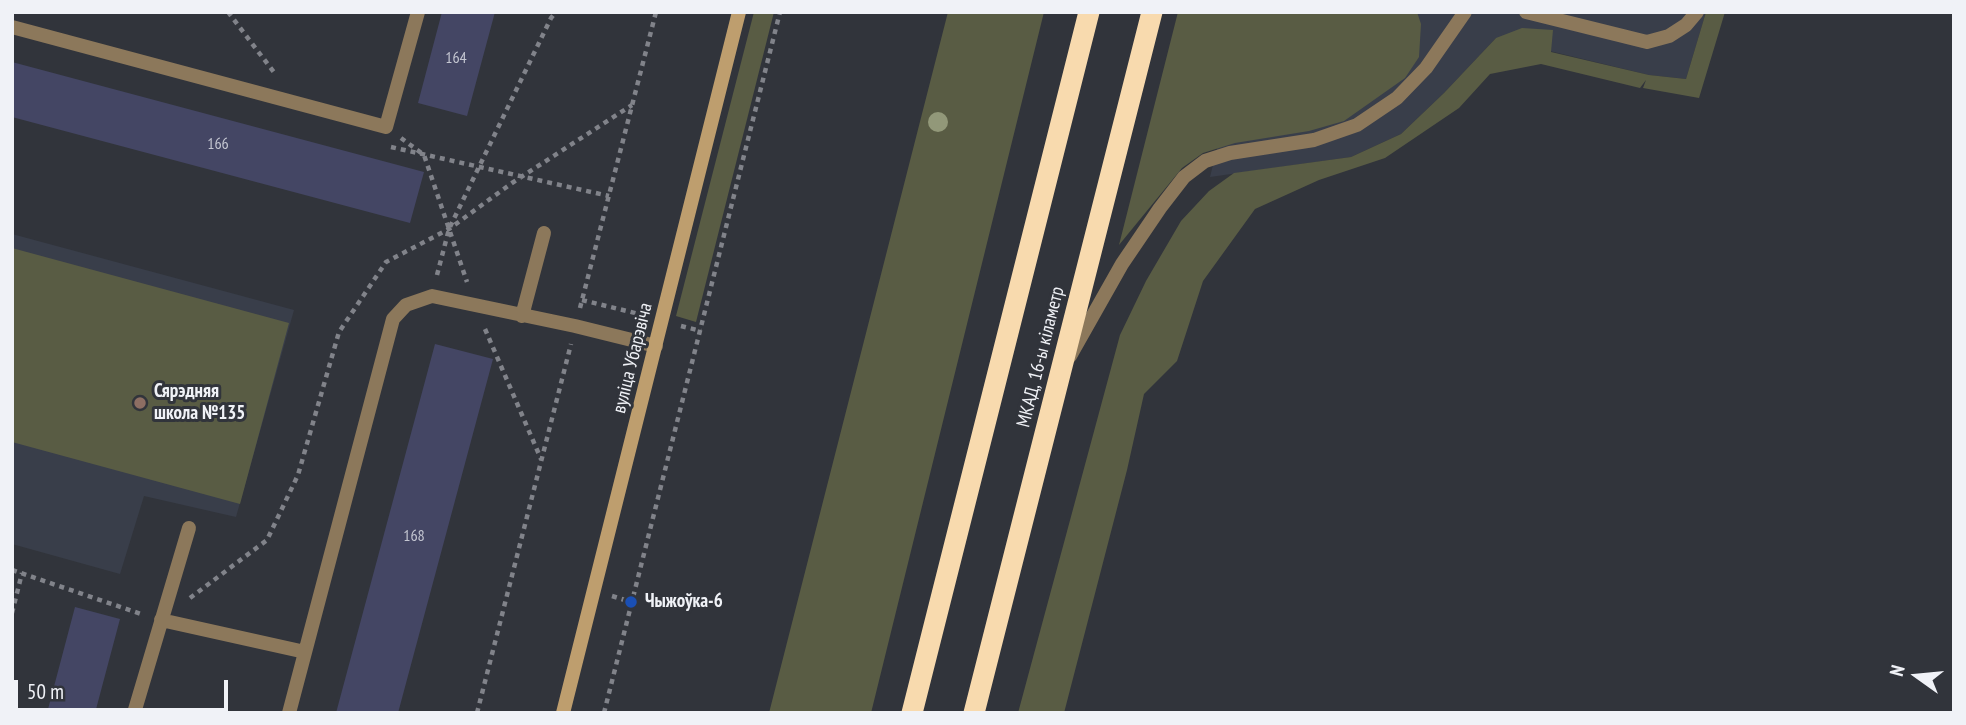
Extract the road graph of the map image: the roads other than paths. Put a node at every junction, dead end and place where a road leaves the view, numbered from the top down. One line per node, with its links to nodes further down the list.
1 (418, 12): 8 (lane)
2 (739, 12): 11 (main road, вуліца Убарэвіча)
3 (1090, 12): 19 (highway, МКАД, 16-ы кіламетр)
4 (1152, 12): 12 (highway, МКАД, 16-ы кіламетр)
5 (1465, 12): 12 (lane)
6 (1526, 12): 7 (lane)
7 (1698, 12)
8 (12, 27)
9 (544, 233): 10 (lane)
10 (522, 316): 11 (lane); 15 (lane)
11 (656, 346): 18 (main road, вуліца Убарэвіча)
12 (1061, 373): 20 (highway, МКАД, 16-ы кіламетр)
13 (189, 528): 14 (lane)
14 (161, 620): 15 (lane); 16 (lane)
15 (305, 652): 17 (lane)
16 (134, 713)
17 (289, 713)
18 (564, 713)
19 (912, 713)
20 (974, 713)

